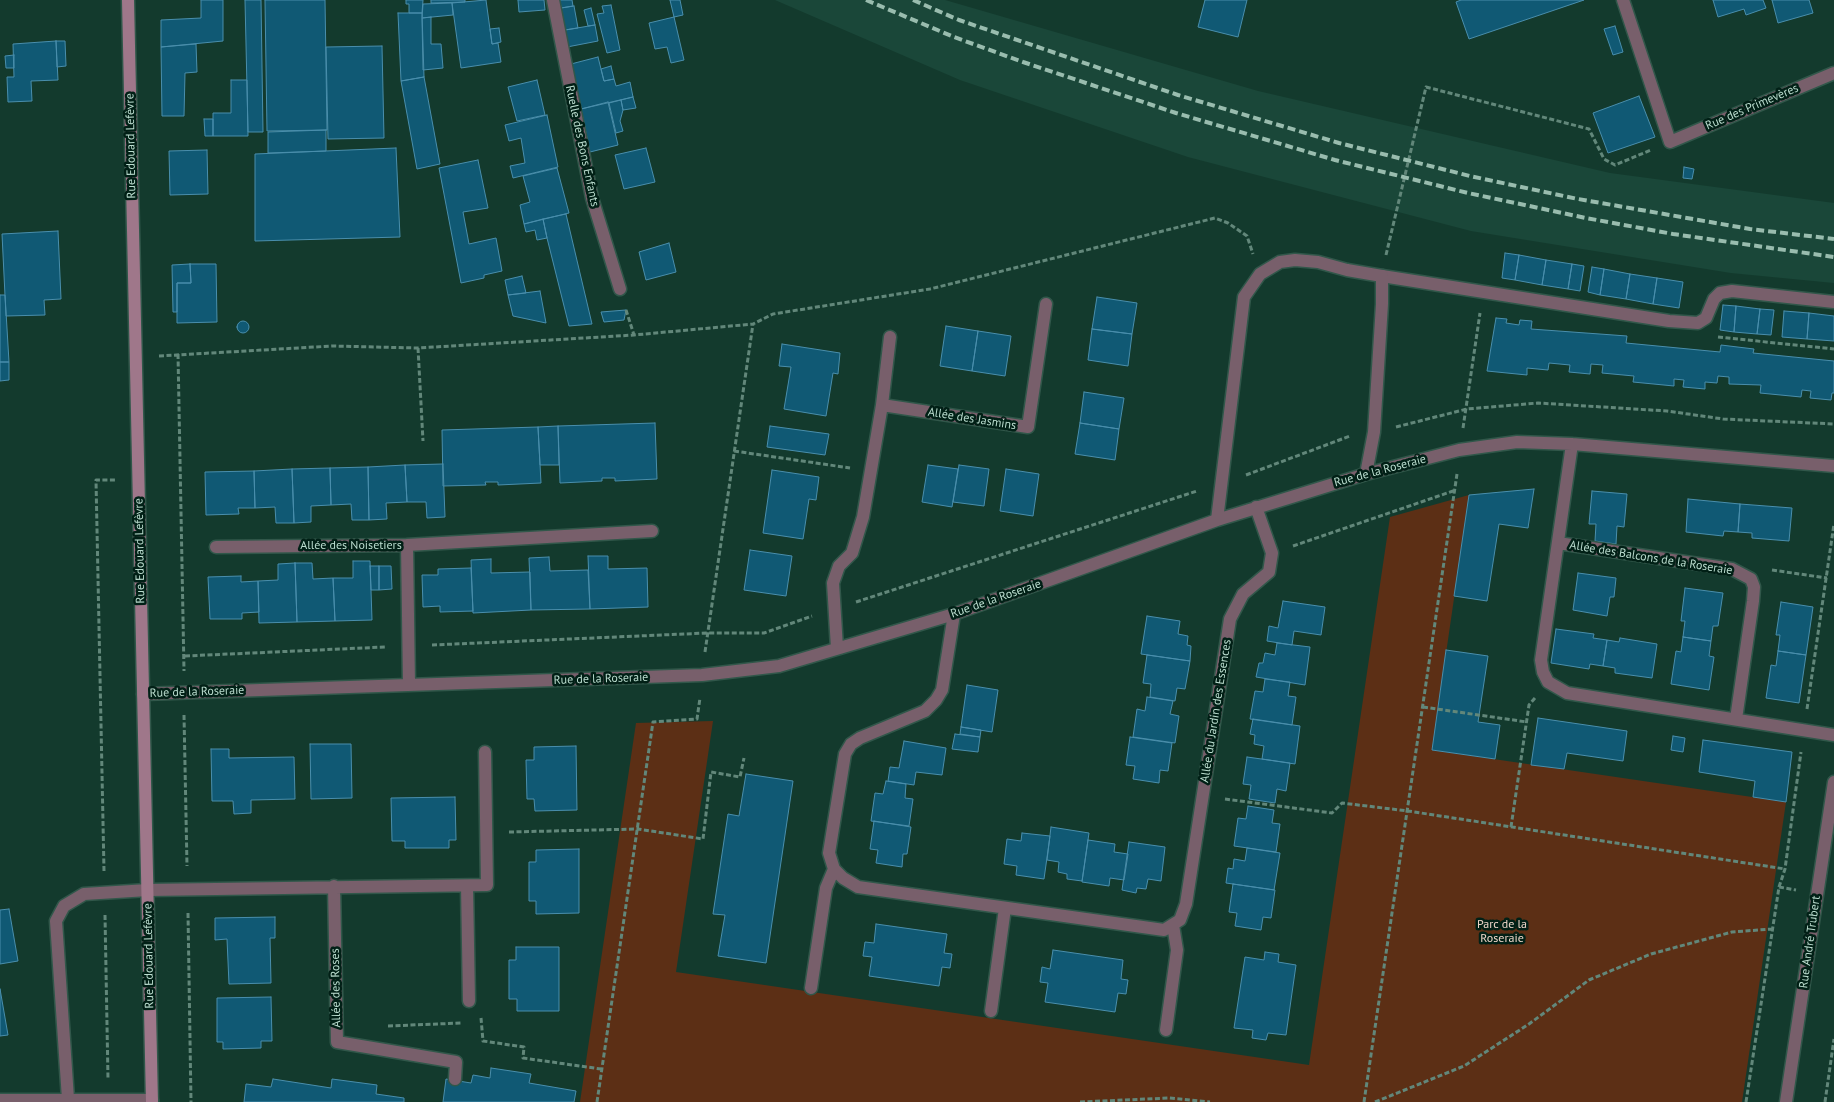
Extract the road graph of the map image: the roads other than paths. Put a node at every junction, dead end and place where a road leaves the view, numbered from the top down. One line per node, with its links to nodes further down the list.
1 (128, 0): 23 (street, Rue Edouard Lefèvre)
2 (553, 0): 6 (street, Ruelle des Bons Enfants)
3 (1623, 0): 4 (street, Rue des Primevères)
4 (1834, 73)
5 (1382, 276): 7 (street); 13 (street); 15 (street)
6 (620, 289)
7 (1834, 302)
8 (1046, 304): 10 (street, Allée des Jasmins)
9 (890, 337): 10 (street)
10 (882, 405): 21 (street)
11 (1572, 444): 12 (street, Rue de la Roseraie); 13 (street, Rue de la Roseraie); 17 (street, Allée des Balcons de la Roseraie)
12 (1834, 466)
13 (1366, 474): 14 (street, Rue de la Roseraie)
14 (1256, 508): 15 (street, Rue de la Roseraie); 34 (street, Allée du Jardin des Essences)
15 (1217, 520): 20 (street, Rue de la Roseraie)
16 (652, 531): 18 (street)
17 (1558, 544): 24 (street, Allée des Balcons de la Roseraie); 24 (street, Allée des Balcons de la Roseraie)
18 (407, 545): 19 (street, Allée des Noisetiers); 22 (street, Allée des Noisetiers)
19 (216, 547)
20 (954, 614): 21 (street, Rue de la Roseraie); 29 (street)
21 (837, 648): 22 (street, Rue de la Roseraie)
22 (408, 685): 23 (street, Rue de la Roseraie)
23 (143, 694): 32 (street, Rue Edouard Lefèvre)
24 (1736, 720): 25 (street)
25 (1834, 735)
26 (485, 752): 31 (street)
27 (1834, 782): 28 (street, Rue André Trubert)
28 (1828, 863): 43 (street, Rue André Trubert)
29 (834, 869): 33 (street); 35 (street)
30 (334, 886): 31 (street); 32 (street); 39 (street, Allée des Roses)
31 (467, 886): 36 (street)
32 (148, 890): 40 (street); 42 (street, Rue Edouard Lefèvre)
33 (1006, 908): 34 (street); 37 (street)
34 (1173, 925): 38 (street)
35 (811, 988)
36 (469, 1001)
37 (991, 1011)
38 (1166, 1030)
39 (455, 1079)
40 (68, 1099): 41 (street); 42 (street)
41 (0, 1100)
42 (152, 1101)
43 (1786, 1102)

